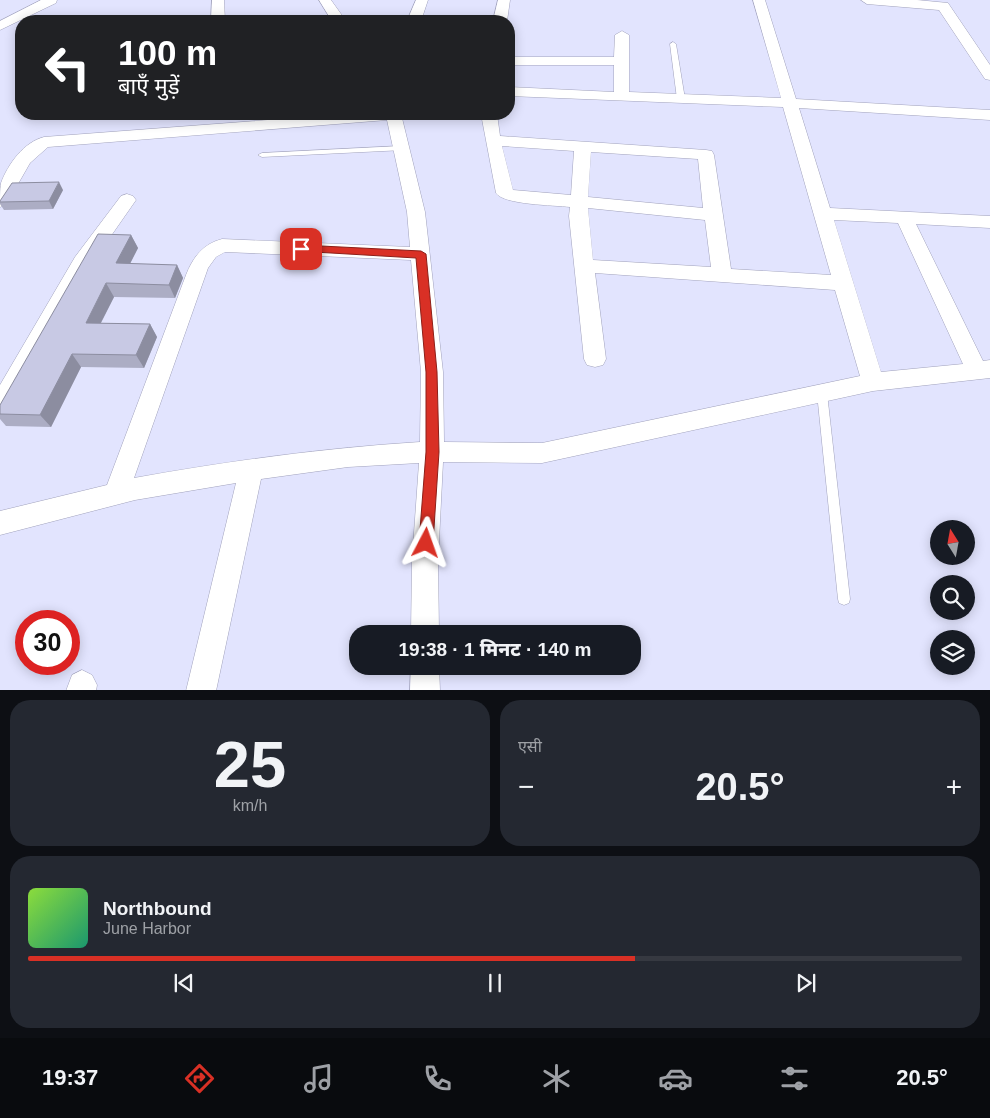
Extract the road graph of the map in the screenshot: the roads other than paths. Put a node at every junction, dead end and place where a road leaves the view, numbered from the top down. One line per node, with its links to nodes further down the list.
1 (51, 0): 8 (street)
2 (218, 0): 9 (street)
3 (325, 0): 10 (street)
4 (422, 0): 11 (street)
5 (504, 0): 12 (street)
6 (759, 0): 23 (street)
7 (868, 0): 19 (street)
8 (22, 15)
9 (218, 15)
10 (335, 15)
11 (416, 15)
12 (501, 15)
13 (15, 18): 14 (street)
14 (0, 26)
15 (622, 35): 18 (street)
16 (673, 44): 22 (lane)
17 (515, 61): 18 (street)
18 (622, 61): 21 (street)
19 (990, 76)
20 (515, 92): 21 (street)
21 (621, 96): 22 (street)
22 (681, 99): 23 (street)
23 (790, 103): 24 (street); 36 (street)
24 (990, 115)
25 (245, 120): 28 (street)
26 (394, 120): 31 (street)
27 (490, 120): 29 (street)
28 (220, 121): 34 (street)
29 (493, 140): 30 (street); 35 (street)
30 (583, 147): 35 (street); 37 (street)
31 (401, 148): 32 (lane); 40 (street)
32 (262, 155)
33 (127, 200): 48 (street)
34 (0, 201)
35 (579, 202): 37 (street); 41 (street)
36 (822, 213): 38 (street); 43 (street)
37 (713, 215): 42 (street)
38 (904, 217): 39 (street); 45 (street)
39 (990, 222)
40 (421, 254): 49 (street); 51 (street)
41 (584, 266): 42 (street); 44 (street)
42 (722, 276): 43 (street)
43 (843, 283): 46 (street)
44 (595, 359)
45 (984, 370): 46 (street)
46 (873, 382): 47 (street)
47 (822, 393): 49 (street); 53 (lane)
48 (0, 404)
49 (432, 452): 50 (street); 54 (street)
50 (252, 470): 51 (street); 56 (street)
51 (116, 494): 52 (street)
52 (0, 523)
53 (844, 599)
54 (425, 625)
55 (425, 675): 57 (street)
56 (200, 690)
57 (425, 690)

